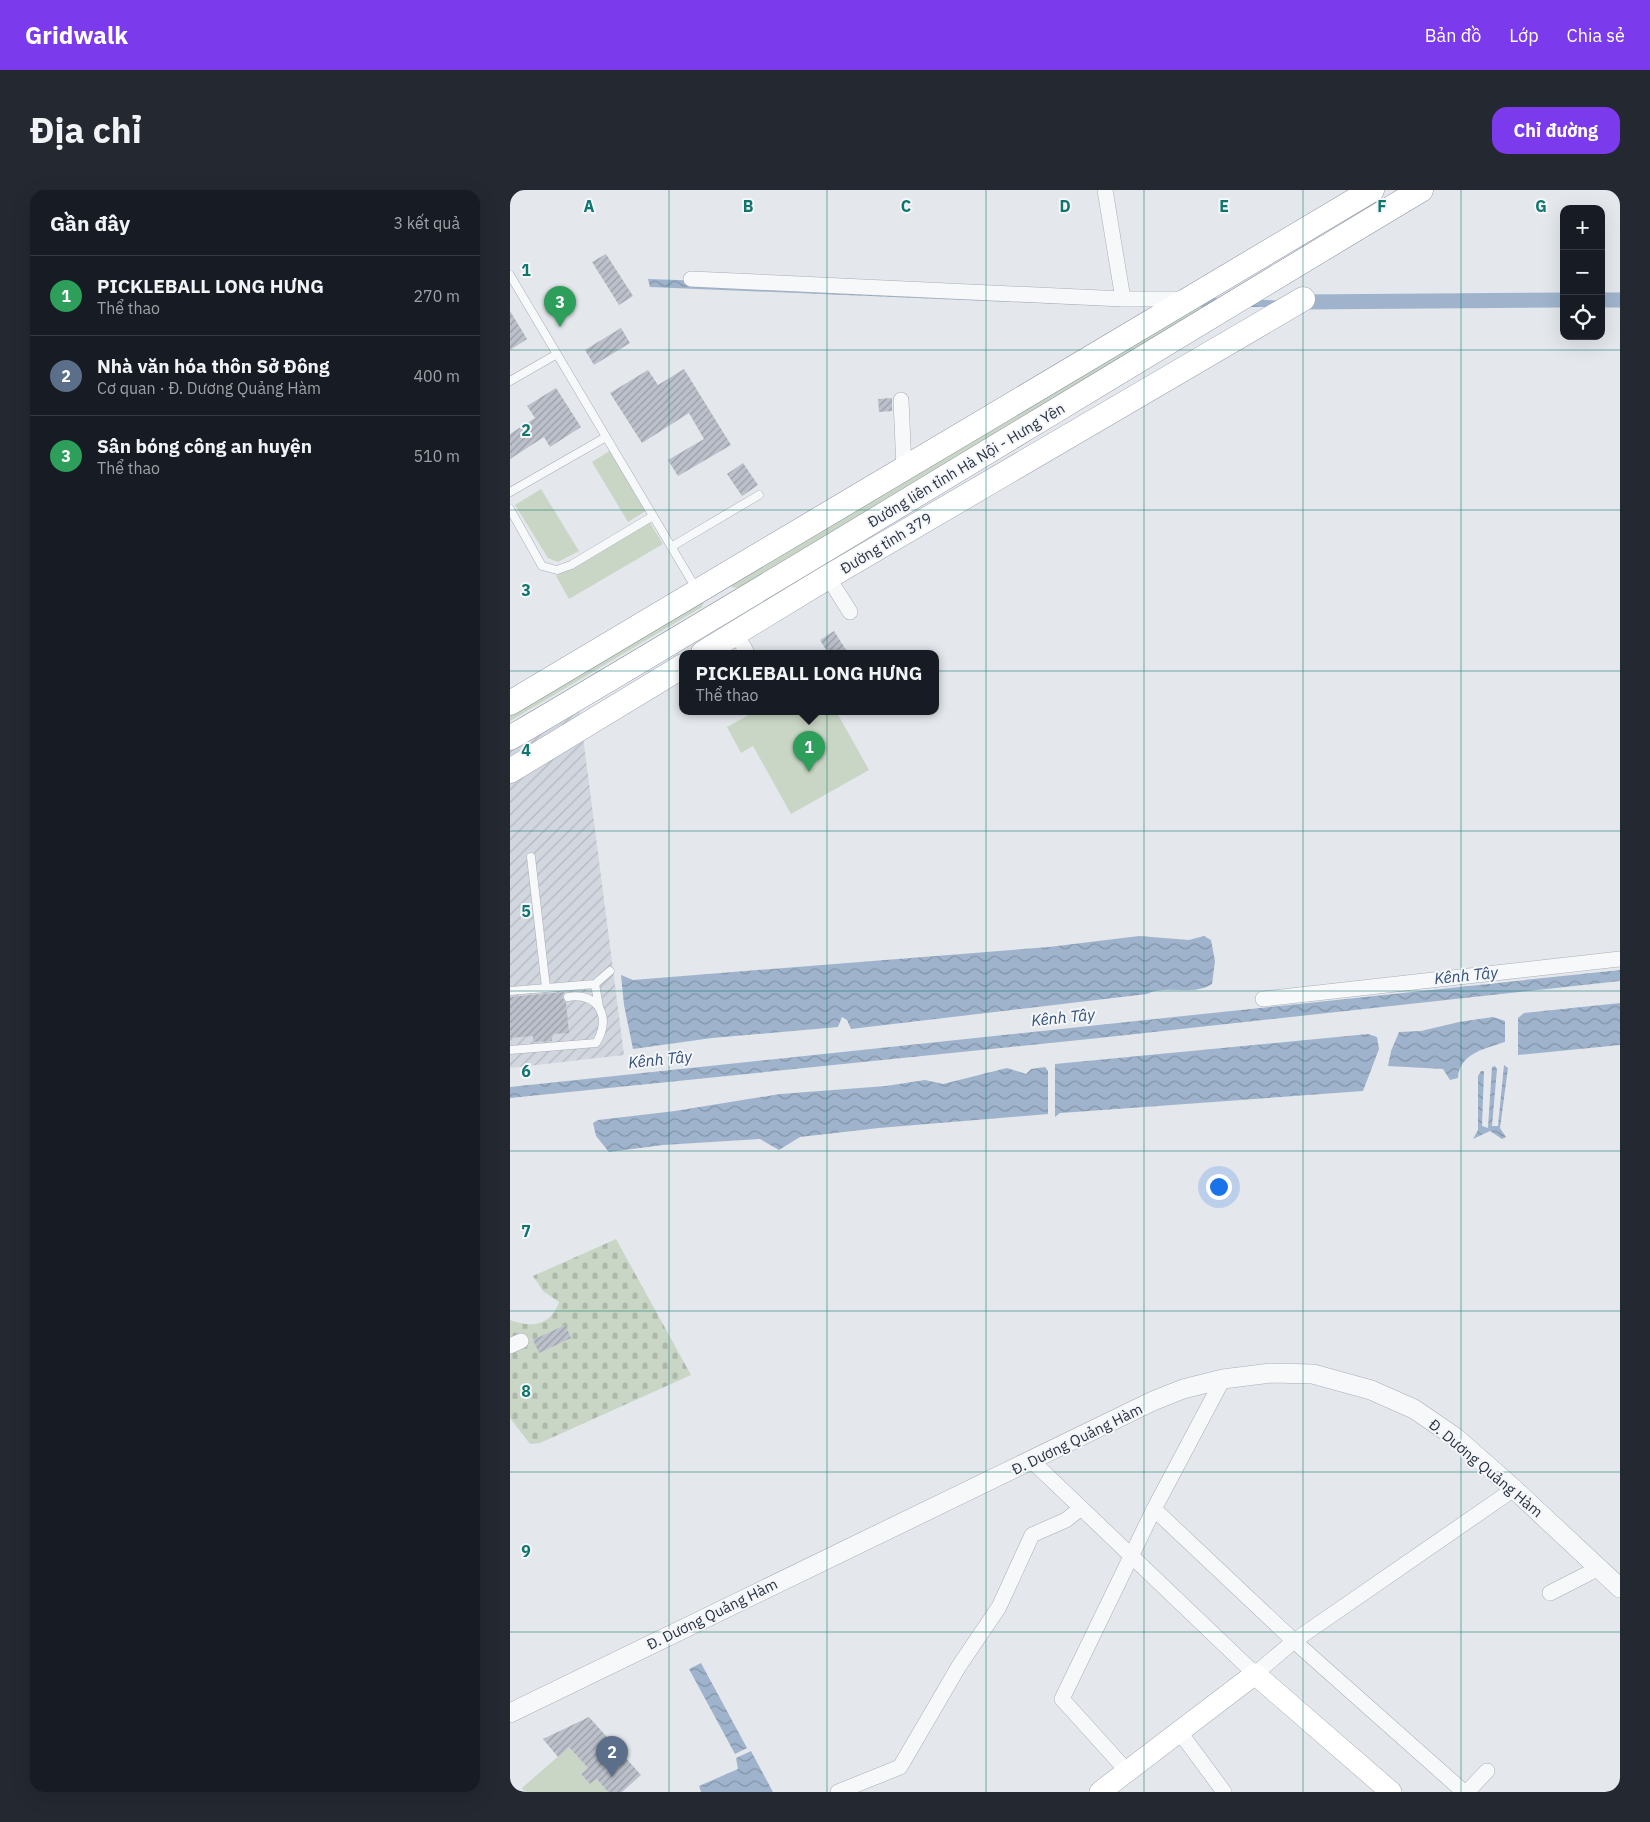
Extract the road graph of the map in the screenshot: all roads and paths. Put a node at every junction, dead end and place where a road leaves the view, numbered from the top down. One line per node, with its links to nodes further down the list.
1 (1105, 190): 7 (street)
2 (1372, 190): 6 (main road, Đường liên tỉnh Hà Nội - Hưng Yên)
3 (1421, 190): 9 (main road, Đường liên tỉnh Hà Nội - Hưng Yên)
4 (510, 275): 11 (lane)
5 (691, 279): 7 (street)
6 (1195, 294): 7 (street); 17 (main road, Đường liên tỉnh Hà Nội - Hưng Yên)
7 (1123, 298)
8 (1303, 299): 10 (main road, Đường tỉnh 379)
9 (1222, 308): 10 (main road); 14 (main road, Đường liên tỉnh Hà Nội - Hưng Yên)
10 (1245, 331): 15 (main road, Đường tỉnh 379)
11 (557, 354): 12 (lane); 16 (lane)
12 (510, 381)
13 (901, 400): 17 (street)
14 (1055, 411): 15 (main road); 23 (main road, Đường liên tỉnh Hà Nội - Hưng Yên)
15 (1070, 435): 23 (main road, Đường tỉnh 379)
16 (606, 437): 18 (lane); 21 (lane)
17 (904, 468): 24 (main road, Đường liên tỉnh Hà Nội - Hưng Yên)
18 (510, 492)
19 (759, 496): 22 (lane)
20 (510, 509): 21 (lane)
21 (653, 516): 22 (lane)
22 (672, 547): 24 (lane)
23 (822, 567): 25 (main road, Đường liên tỉnh Hà Nội - Hưng Yên); 26 (street); 27 (main road, Đường tỉnh 379)
24 (707, 586): 25 (main road); 30 (main road, Đường liên tỉnh Hà Nội - Hưng Yên)
25 (727, 610): 27 (main road); 31 (main road, Đường liên tỉnh Hà Nội - Hưng Yên)
26 (850, 612)
27 (742, 643): 28 (main road, Đường tỉnh 379)
28 (715, 650)
29 (679, 668): 32 (main road)
30 (510, 703)
31 (510, 738)
32 (510, 771)
33 (531, 857): 37 (lane)
34 (1620, 959): 40 (street)
35 (610, 971): 36 (lane)
36 (595, 984): 37 (lane); 41 (lane)
37 (546, 988): 38 (lane)
38 (510, 991)
39 (568, 997): 41 (lane)
40 (1263, 999)
41 (599, 1008): 42 (lane)
42 (510, 1050)
43 (1223, 1379): 44 (street, Đ. Dương Quảng Hàm); 45 (street, Đ. Dương Quảng Hàm); 47 (street)
44 (1032, 1461): 46 (street); 54 (street, Đ. Dương Quảng Hàm)
45 (1514, 1488): 49 (street, Đ. Dương Quảng Hàm); 52 (street)
46 (1081, 1508): 48 (street); 58 (street)
47 (1154, 1509): 48 (street); 52 (street)
48 (1132, 1554): 53 (street); 56 (street)
49 (1599, 1568): 50 (street, Đ. Dương Quảng Hàm); 51 (street)
50 (1620, 1588)
51 (1550, 1593)
52 (1294, 1641): 53 (street); 62 (street)
53 (1255, 1674): 55 (main road); 61 (main road)
54 (510, 1713)
55 (1179, 1731): 56 (main road); 60 (street)
56 (1127, 1771): 59 (main road)
57 (1487, 1771): 62 (street)
58 (838, 1792)
59 (1100, 1792)
60 (1224, 1792)
61 (1392, 1792)
62 (1465, 1792)

